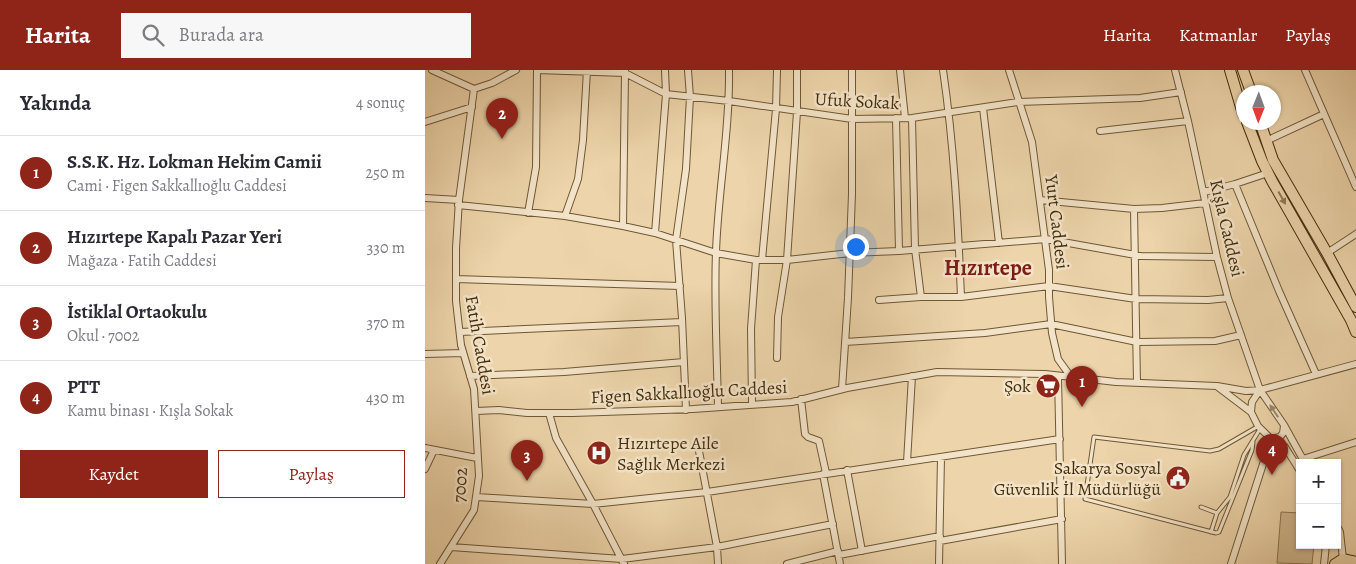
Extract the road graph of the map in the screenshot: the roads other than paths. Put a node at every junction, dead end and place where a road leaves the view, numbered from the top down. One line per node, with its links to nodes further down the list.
1 (431, 70): 20 (street)
2 (516, 70): 20 (street)
3 (537, 70): 17 (street, Ufuk Sokak); 51 (street)
4 (665, 70): 23 (street)
5 (688, 70): 24 (street)
6 (729, 70): 25 (street)
7 (777, 70): 29 (street)
8 (797, 70): 30 (street)
9 (852, 70): 35 (street)
10 (900, 70): 34 (street)
11 (943, 70): 31 (street)
12 (1009, 70): 26 (street, Yurt Caddesi)
13 (1175, 70): 22 (street, Kışla Caddesi)
14 (1230, 70): 21 (main road)
15 (1243, 70): 19 (main road)
16 (1305, 70): 32 (street)
17 (587, 71): 18 (street, Ufuk Sokak); 52 (street)
18 (625, 72): 23 (street, Ufuk Sokak); 53 (street)
19 (1248, 85)
20 (474, 89): 27 (street, Fatih Caddesi)
21 (1236, 90)
22 (1181, 92): 26 (street, Ufuk Sokak); 36 (street, Kışla Caddesi)
23 (666, 94): 24 (street, Ufuk Sokak); 54 (street)
24 (690, 97): 25 (street, Ufuk Sokak); 57 (street)
25 (729, 101): 29 (street, Ufuk Sokak); 62 (street)
26 (1018, 102): 28 (street, Ufuk Sokak); 47 (street, Yurt Caddesi)
27 (472, 108): 37 (street); 48 (street, Fatih Caddesi)
28 (983, 108): 31 (street, Ufuk Sokak); 58 (street)
29 (776, 109): 30 (street, Ufuk Sokak); 67 (street)
30 (797, 112): 35 (street, Ufuk Sokak); 68 (street)
31 (949, 113): 34 (street, Ufuk Sokak); 59 (street)
32 (1324, 114): 41 (street); 44 (street)
33 (896, 118): 34 (street, Ufuk Sokak); 35 (street, Ufuk Sokak); 61 (street)
34 (909, 118): 60 (street)
35 (852, 119): 63 (street)
36 (1188, 121): 40 (street); 45 (street, Kışla Caddesi)
37 (425, 122)
38 (1250, 130): 42 (main road)
39 (1263, 130): 41 (main road)
40 (1100, 131)
41 (1267, 141): 64 (main road)
42 (1268, 173): 43 (street); 81 (main road, one-way to 81)
43 (1235, 184): 45 (street); 90 (street)
44 (1356, 188)
45 (1203, 192): 49 (street, Kışla Caddesi)
46 (425, 198): 48 (street)
47 (1040, 200): 50 (street); 56 (street, Yurt Caddesi)
48 (458, 203): 51 (street); 69 (street, Fatih Caddesi)
49 (1205, 203): 50 (street); 66 (street, Kışla Caddesi)
50 (1134, 209): 65 (street)
51 (528, 213): 52 (street)
52 (565, 216): 53 (street)
53 (623, 226): 54 (street)
54 (655, 233): 57 (street)
55 (1356, 234): 64 (street)
56 (1046, 239): 58 (street); 65 (street); 71 (street, Yurt Caddesi)
57 (676, 240): 62 (street); 70 (street)
58 (999, 243): 59 (street)
59 (959, 246): 60 (street); 73 (street)
60 (915, 248): 61 (street); 72 (street)
61 (899, 251): 63 (street)
62 (716, 252): 67 (street); 101 (street)
63 (850, 252): 68 (street); 83 (street)
64 (1327, 253): 77 (main road)
65 (1136, 255): 66 (street); 75 (street)
66 (1217, 257): 74 (street, Kışla Caddesi)
67 (759, 260): 68 (street); 100 (street)
68 (787, 260): 87 (street)
69 (456, 279): 70 (street); 80 (street, Fatih Caddesi)
70 (680, 286): 78 (street)
71 (1049, 286): 73 (street); 75 (street); 79 (street, Yurt Caddesi)
72 (921, 297): 73 (street); 76 (street)
73 (961, 297)
74 (1228, 298): 75 (street); 82 (street, Kışla Caddesi)
75 (1137, 299): 84 (street)
76 (879, 300)
77 (1356, 307)
78 (683, 322): 80 (street); 88 (street)
79 (1051, 324): 83 (street); 84 (street); 94 (street, Yurt Caddesi)
80 (460, 332): 85 (street, Fatih Caddesi)
81 (1356, 332)
82 (1241, 335): 84 (street); 98 (street, Kışla Caddesi)
83 (845, 342): 97 (street)
84 (1137, 342): 95 (street)
85 (463, 353): 86 (street); 91 (street, Fatih Caddesi)
86 (425, 354)
87 (777, 358)
88 (684, 362): 91 (street); 102 (street)
89 (1356, 364): 90 (street, Figen Sakkallıoğlu Caddesi)
90 (1316, 374): 98 (street, Figen Sakkallıoğlu Caddesi)
91 (470, 376): 103 (street, Fatih Caddesi)
92 (912, 376): 93 (street, Figen Sakkallıoğlu Caddesi); 97 (street, Figen Sakkallıoğlu Caddesi); 119 (street)
93 (1059, 376): 94 (street, Figen Sakkallıoğlu Caddesi); 108 (street)
94 (1071, 377): 95 (street, Figen Sakkallıoğlu Caddesi)
95 (1137, 383): 96 (street, Figen Sakkallıoğlu Caddesi)
96 (1217, 386): 98 (street, Figen Sakkallıoğlu Caddesi); 104 (street)
97 (842, 390): 99 (street, Figen Sakkallıoğlu Caddesi)
98 (1260, 390): 104 (street); 106 (street, Kışla Caddesi, one-way to 98)
99 (801, 399): 100 (street, Figen Sakkallıoğlu Caddesi); 123 (street)
100 (752, 404): 101 (street, Figen Sakkallıoğlu Caddesi)
101 (718, 407): 102 (street, Figen Sakkallıoğlu Caddesi)
102 (686, 410): 105 (street, Figen Sakkallıoğlu Caddesi)
103 (476, 411): 105 (street, Figen Sakkallıoğlu Caddesi); 116 (street, Fatih Caddesi)
104 (1251, 412): 107 (street)
105 (549, 413): 126 (street)
106 (1284, 425): 109 (street); 117 (street, Kışla Caddesi)
107 (1259, 427): 109 (street); 110 (lane); 131 (lane)
108 (1060, 439): 115 (street); 129 (street)
109 (1271, 439): 120 (street); 148 (street)
110 (1253, 442): 128 (lane); 131 (lane)
111 (1356, 442): 118 (street)
112 (425, 448): 113 (street)
113 (434, 450): 116 (street); 121 (street)
114 (699, 451): 124 (street)
115 (941, 457): 119 (street); 132 (street)
116 (477, 458): 125 (street, 7002)
117 (1303, 459)
118 (1309, 459)
119 (907, 462): 122 (street)
120 (1296, 464)
121 (425, 469)
122 (847, 470): 123 (street); 137 (street)
123 (825, 474): 124 (street); 130 (street)
124 (707, 492): 126 (street); 134 (street)
125 (476, 498): 126 (street); 133 (street, 7002)
126 (593, 504): 139 (street)
127 (1201, 507): 128 (lane)
128 (1217, 513): 131 (lane)
129 (1061, 519): 132 (street); 147 (street)
130 (833, 524): 134 (street); 138 (street)
131 (1211, 532)
132 (940, 538): 137 (street); 146 (street)
133 (451, 547): 139 (street); 142 (street, 7002)
134 (717, 547): 139 (street); 143 (street)
135 (1326, 549): 149 (street)
136 (1339, 549): 140 (street)
137 (862, 551): 138 (street)
138 (838, 553): 144 (street); 145 (street)
139 (623, 562)
140 (1339, 562): 141 (main road)
141 (1356, 562)
142 (440, 564)
143 (719, 564)
144 (787, 564)
145 (840, 564)
146 (939, 564)
147 (1062, 564)
148 (1231, 564)
149 (1324, 564)

